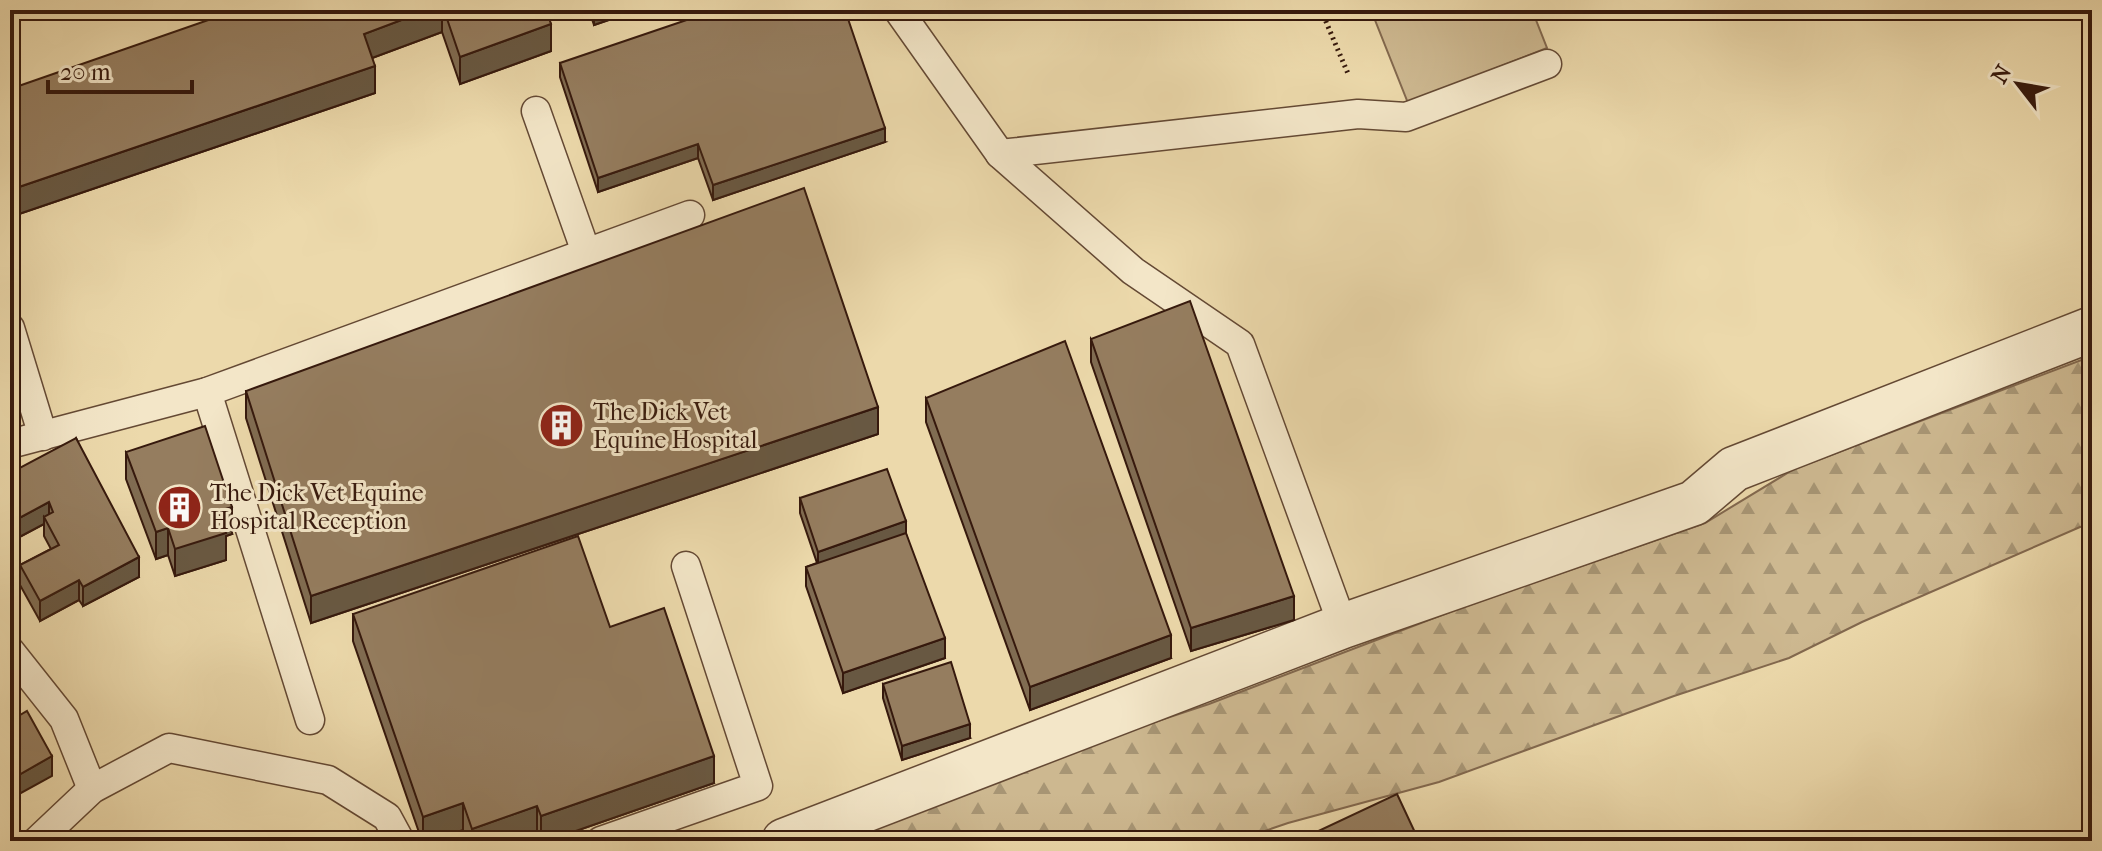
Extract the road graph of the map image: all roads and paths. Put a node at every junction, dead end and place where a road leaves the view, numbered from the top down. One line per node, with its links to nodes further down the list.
1 (898, 10): 6 (lane)
2 (1321, 10): 5 (path)
3 (1547, 64): 5 (lane)
4 (536, 111): 8 (lane)
5 (1358, 114): 6 (lane)
6 (1000, 154): 15 (lane)
7 (690, 215): 8 (lane)
8 (587, 255): 11 (lane)
9 (10, 328): 12 (lane)
10 (2092, 329): 15 (street)
11 (207, 392): 12 (lane); 17 (lane)
12 (43, 436): 13 (lane)
13 (10, 444)
14 (686, 566): 21 (lane)
15 (1343, 626): 22 (street)
16 (10, 651): 18 (lane)
17 (310, 720)
18 (92, 789): 19 (lane); 20 (lane)
19 (37, 841)
20 (400, 841)
21 (601, 841)
22 (784, 841)

